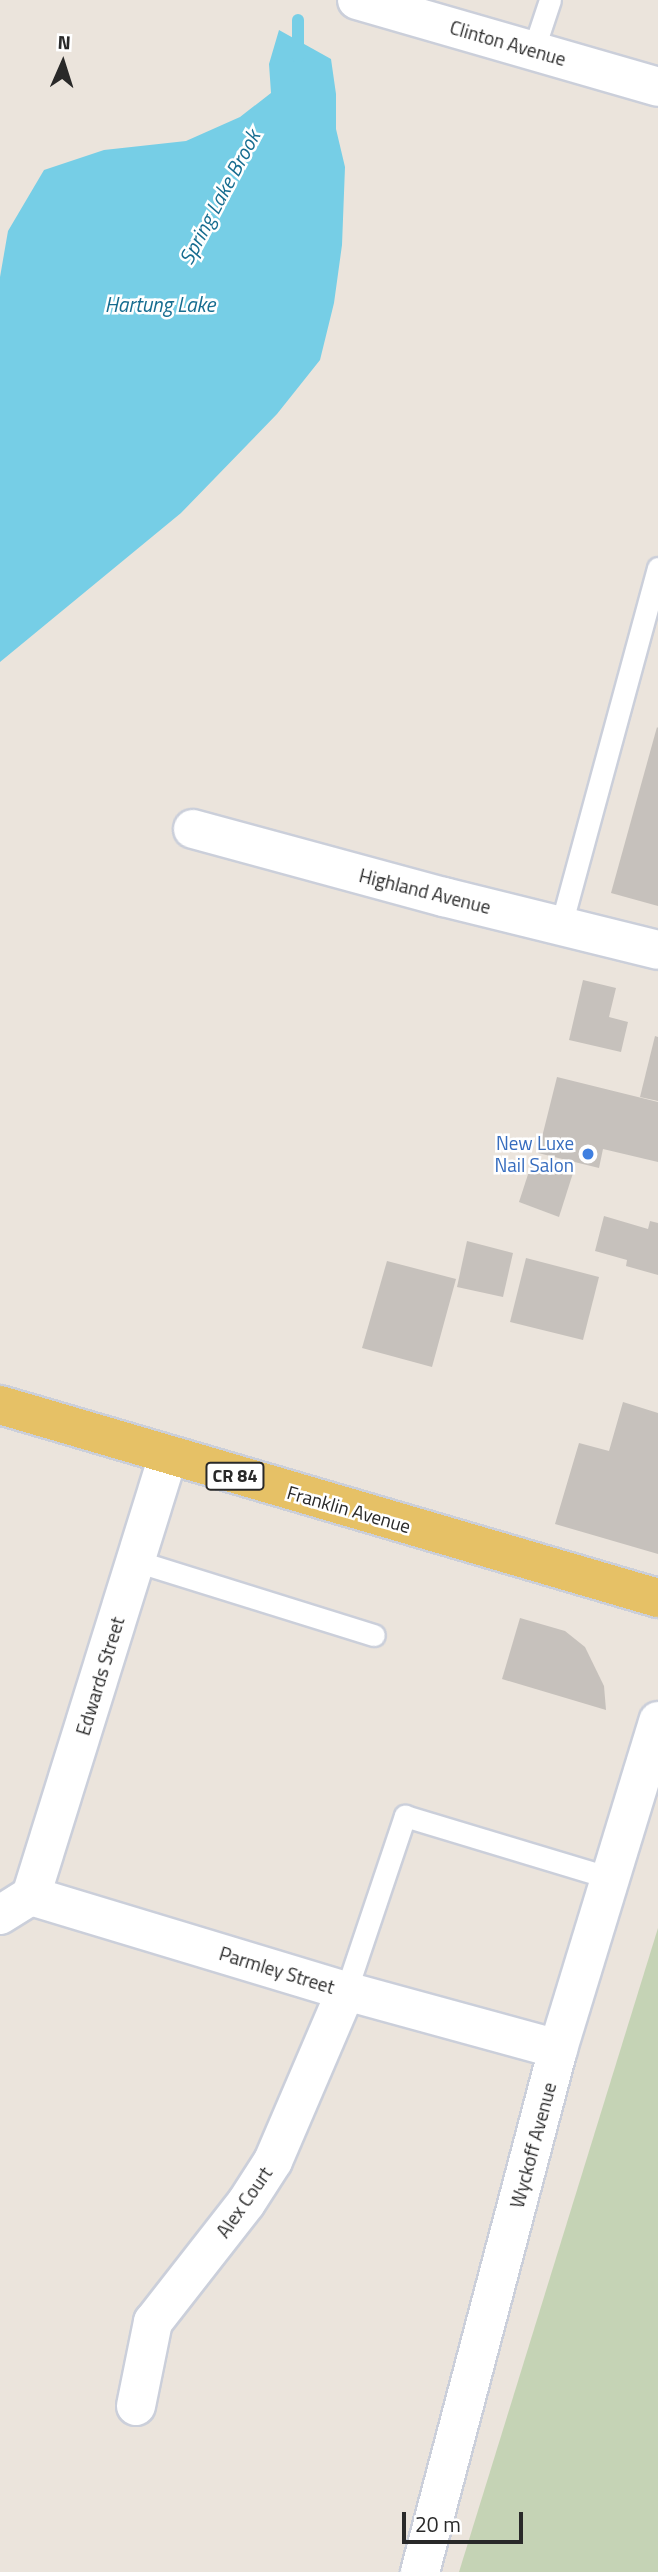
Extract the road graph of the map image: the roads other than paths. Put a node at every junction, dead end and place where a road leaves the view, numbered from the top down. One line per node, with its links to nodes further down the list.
1 (357, 0): 3 (street, Clinton Avenue)
2 (550, 0): 3 (lane)
3 (533, 51): 4 (street, Clinton Avenue)
4 (658, 87)
5 (658, 568): 7 (lane)
6 (193, 829): 7 (street, Highland Avenue)
7 (561, 925): 8 (street, Highland Avenue)
8 (658, 950)
9 (0, 1405): 10 (main road, Franklin Avenue / CR 84)
10 (168, 1456): 11 (street, Edwards Street); 12 (main road, Franklin Avenue / CR 84)
11 (135, 1561): 13 (lane); 16 (street, Edwards Street)
12 (658, 1598)
13 (373, 1635)
14 (658, 1721): 15 (street, Wyckoff Avenue)
15 (610, 1878): 17 (lane); 18 (street, Wyckoff Avenue)
16 (16, 1906): 17 (street, Parmley Street)
17 (346, 1991): 18 (street, Parmley Street); 19 (street, Alex Court)
18 (558, 2049): 20 (street, Wyckoff Avenue)
19 (136, 2406)
20 (420, 2572)

